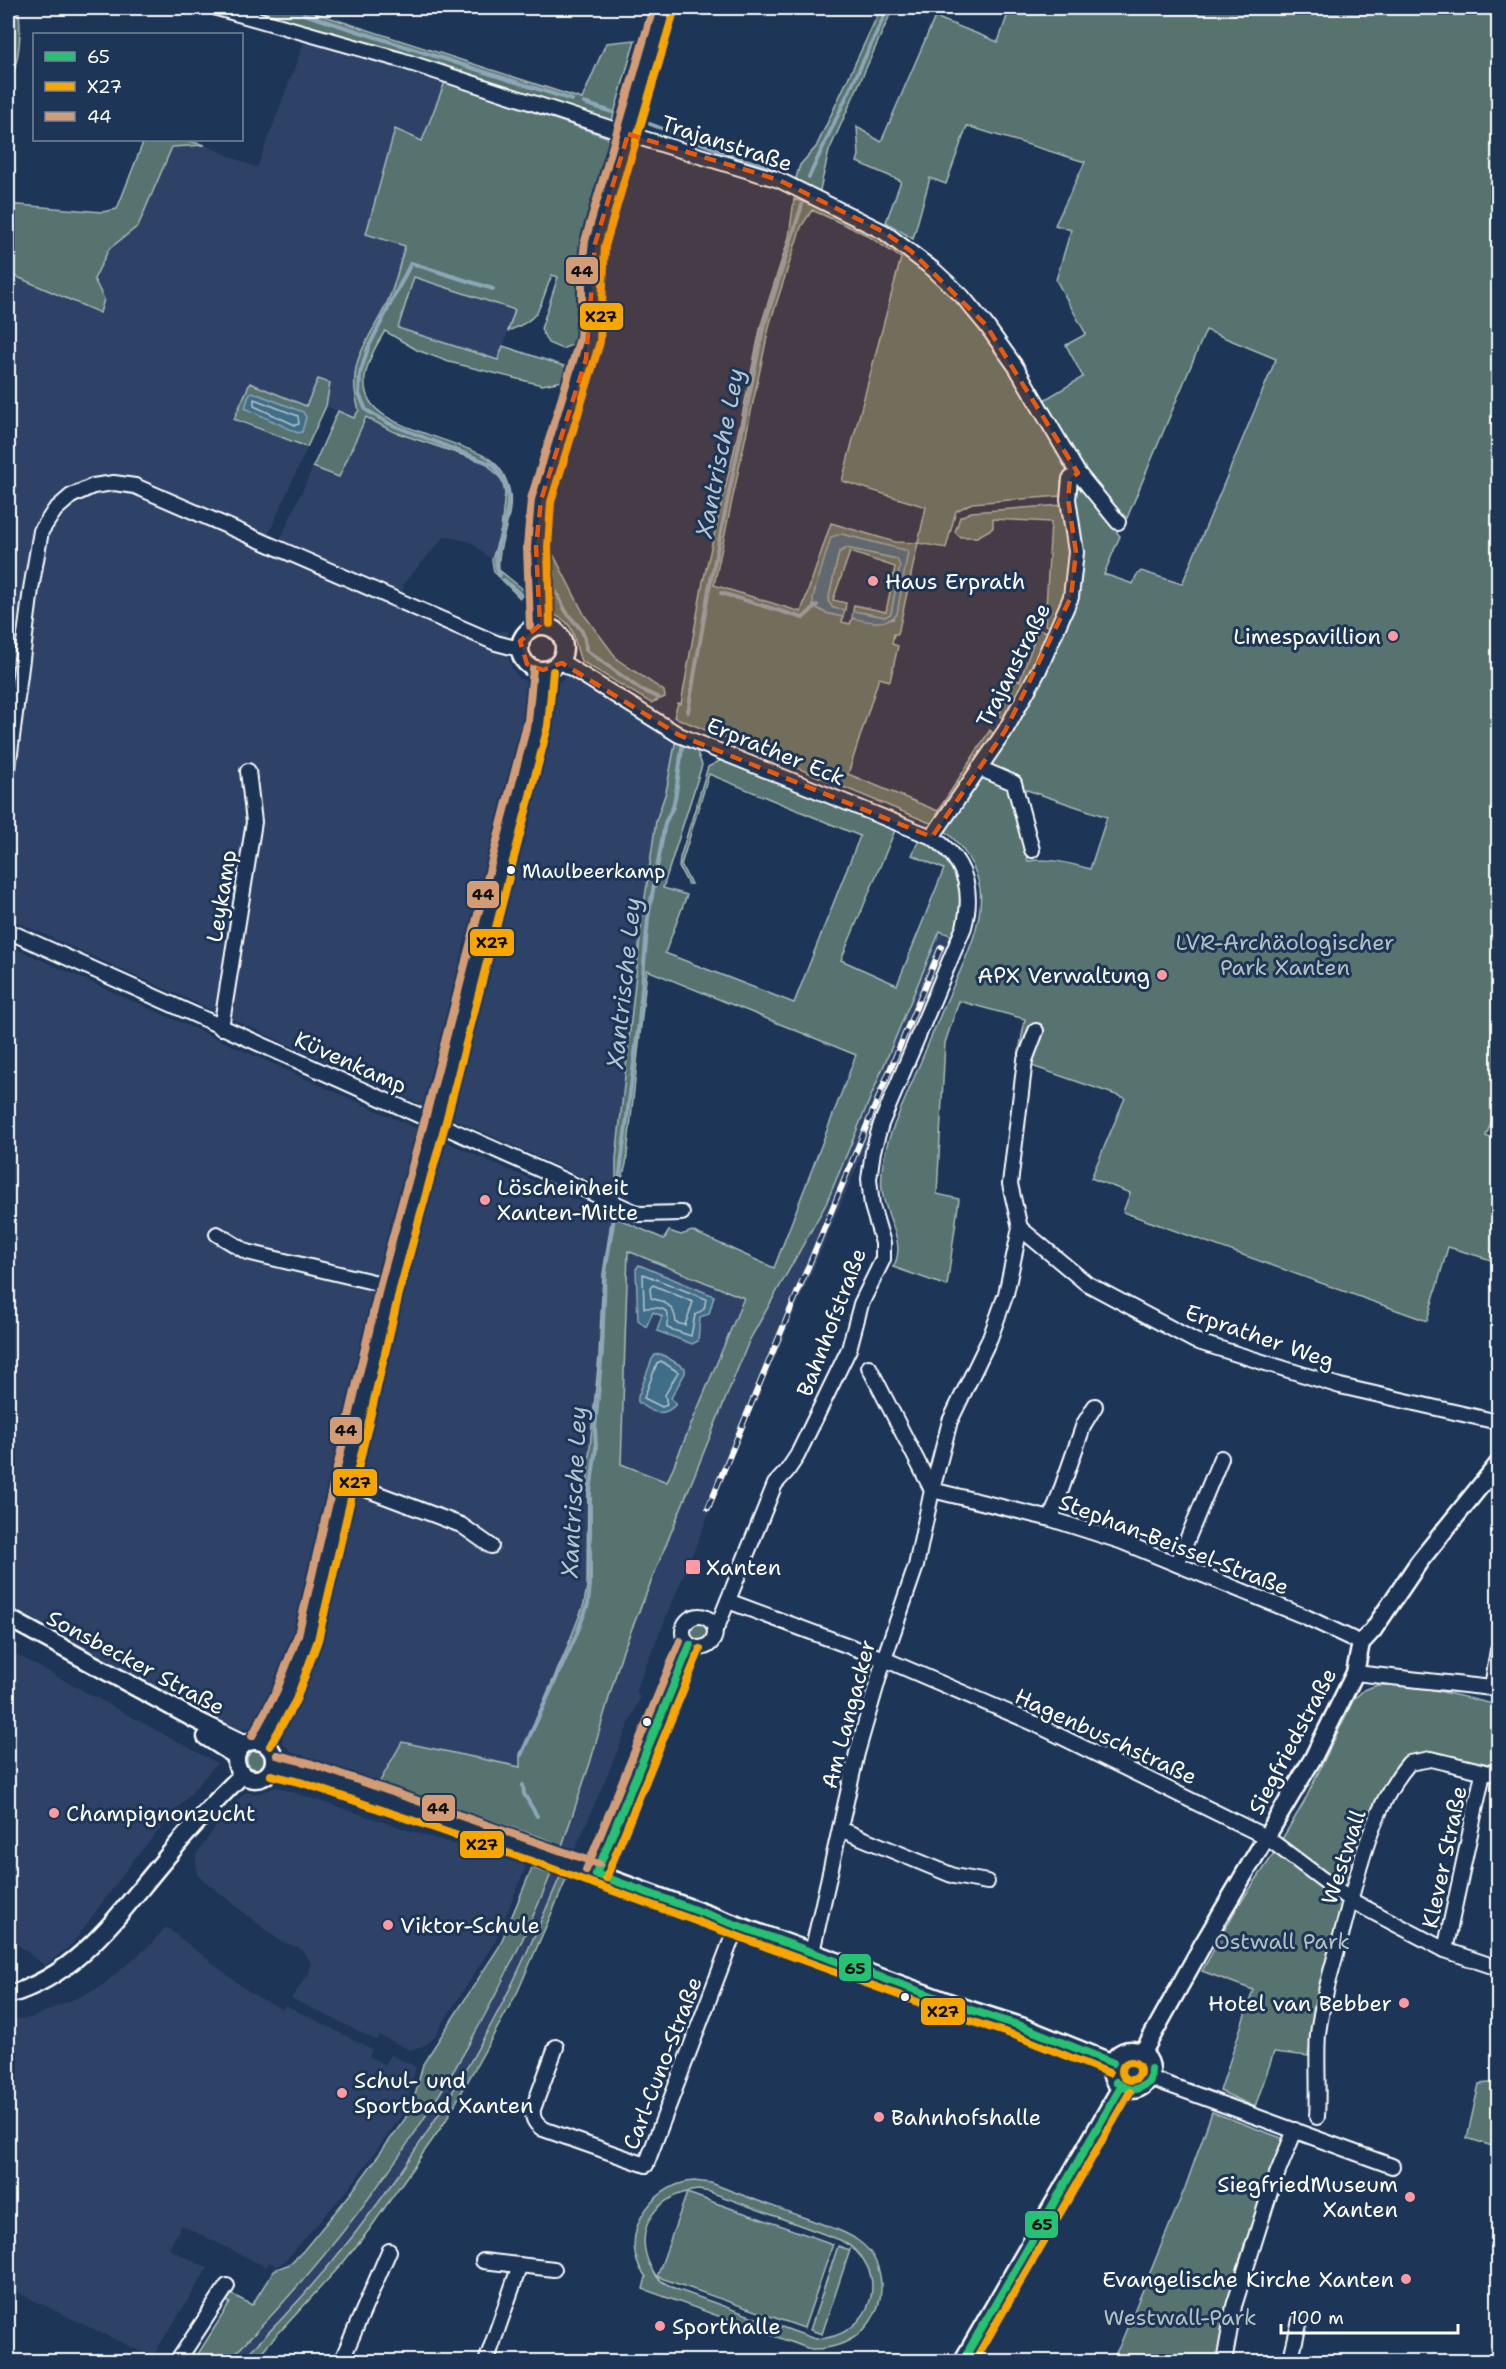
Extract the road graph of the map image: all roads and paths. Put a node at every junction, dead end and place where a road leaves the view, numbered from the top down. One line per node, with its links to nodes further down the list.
1 (217, 8): 3 (street, Trajanstraße)
2 (664, 8): 3 (street)
3 (628, 134): 4 (street, Trajanstraße); 6 (street)
4 (1078, 473): 5 (street, Trajanstraße); 11 (street, Trajanstraße)
5 (1118, 522)
6 (540, 625): 7 (street); 8 (street)
7 (519, 649): 9 (street); 10 (street)
8 (560, 661): 9 (street); 13 (street, Erprather Eck)
9 (543, 670): 19 (street)
10 (8, 768)
11 (979, 768): 13 (street, Trajanstraße); 14 (street)
12 (248, 771): 17 (street, Leykamp)
13 (932, 837): 15 (street, Erprather Eck)
14 (1032, 850)
15 (966, 884): 34 (street, Bahnhofstraße)
16 (8, 931): 17 (street, Küvenkamp)
17 (221, 1028): 19 (street, Küvenkamp)
18 (1036, 1031): 21 (street)
19 (435, 1122): 20 (street, Küvenkamp); 23 (street)
20 (682, 1213)
21 (1020, 1228): 26 (street, Erprather Weg); 30 (street, Am Langacker)
22 (217, 1234): 23 (street)
23 (390, 1286): 29 (street)
24 (869, 1367): 30 (street)
25 (1095, 1406): 31 (street)
26 (1498, 1422)
27 (1221, 1458): 33 (street)
28 (1498, 1464): 38 (street, Siegfriedstraße)
29 (344, 1481): 32 (street); 43 (street)
30 (932, 1490): 31 (street, Stephan-Beissel-Straße); 41 (street, Am Langacker)
31 (1051, 1519): 33 (street, Stephan-Beissel-Straße)
32 (491, 1546)
33 (1177, 1564): 38 (street, Stephan-Beissel-Straße)
34 (728, 1601): 36 (street, Bahnhofstraße); 41 (street, Hagenbuschstraße)
35 (8, 1618): 43 (street, Sonsbecker Straße)
36 (714, 1627): 39 (street, Bahnhofstraße); 39 (street)
37 (8, 1629): 43 (street, Sonsbecker Straße)
38 (1361, 1643): 42 (street, Siegfriedstraße)
39 (690, 1645): 50 (street)
40 (1498, 1650): 42 (street)
41 (884, 1659): 48 (street, Am Langacker); 49 (street, Hagenbuschstraße)
42 (1354, 1673): 49 (street, Siegfriedstraße)
43 (248, 1747): 44 (street); 46 (street)
44 (274, 1765): 46 (street); 50 (street)
45 (1483, 1773): 47 (street, Westwall); 52 (street, Westwall); 54 (street, Klever Straße)
46 (242, 1775): 57 (street)
47 (1498, 1775)
48 (840, 1829): 51 (street); 55 (street, Am Langacker)
49 (1266, 1837): 52 (street, Hagenbuschstraße); 59 (street, Siegfriedstraße)
50 (596, 1874): 53 (street)
51 (987, 1882)
52 (1350, 1900): 54 (street, Hagenbuschstraße); 63 (street, Westwall)
53 (737, 1925): 55 (street); 58 (street, Carl-Cuno-Straße)
54 (1445, 1950): 56 (street, Hagenbuschstraße)
55 (812, 1952): 60 (street)
56 (1498, 1968)
57 (8, 1995)
58 (556, 2047)
59 (1142, 2054): 60 (street); 61 (street)
60 (1113, 2063): 62 (street)
61 (1150, 2078): 62 (street); 64 (street)
62 (1121, 2088): 75 (street)
63 (1314, 2126): 64 (street); 65 (street)
64 (1295, 2130): 76 (street)
65 (1392, 2166)
66 (388, 2251): 73 (street)
67 (483, 2261): 68 (street)
68 (520, 2265): 69 (street); 74 (street)
69 (554, 2270)
70 (227, 2286): 72 (street)
71 (1300, 2320): 77 (street)
72 (177, 2361)
73 (341, 2361)
74 (486, 2361)
75 (962, 2361)
76 (1224, 2361)
77 (1290, 2361)

